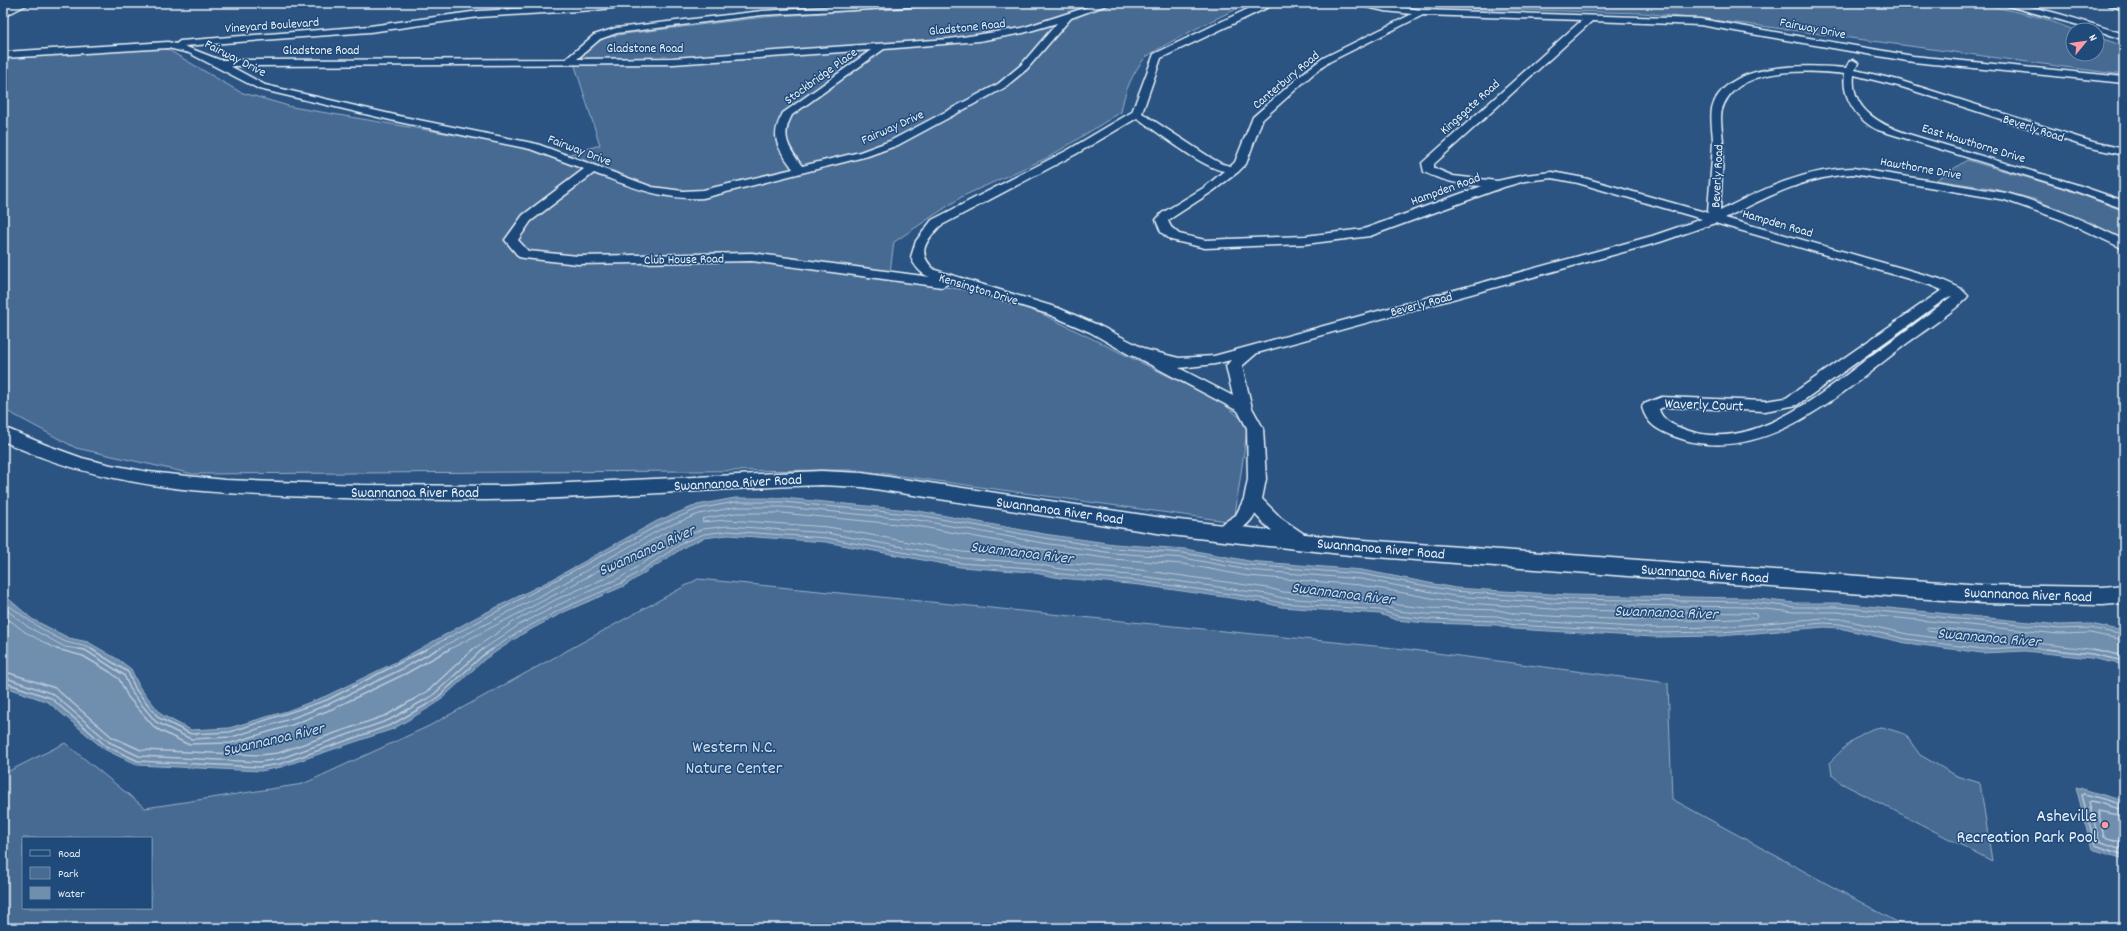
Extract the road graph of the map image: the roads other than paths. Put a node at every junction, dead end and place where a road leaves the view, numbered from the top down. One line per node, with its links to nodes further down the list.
1 (25, 3): 11 (main road)
2 (640, 3): 17 (street, Vineyard Boulevard)
3 (944, 3): 21 (street)
4 (1108, 3): 12 (street)
5 (1273, 3): 25 (street)
6 (1352, 3): 10 (street, Fairway Drive)
7 (2001, 3): 15 (street)
8 (2112, 3): 9 (street)
9 (2124, 8)
10 (1422, 12): 13 (street, Fairway Drive); 29 (street, Canterbury Road)
11 (3, 14)
12 (1068, 16): 18 (street, Gladstone Road); 28 (street, Fairway Drive)
13 (1590, 18): 19 (street, Fairway Drive); 30 (street, Kingsgate Road)
14 (2124, 31): 15 (street)
15 (2110, 32): 16 (street)
16 (2124, 37)
17 (168, 45): 20 (street, Fairway Drive); 22 (street, Fairway Drive)
18 (881, 47): 21 (street, Gladstone Road); 28 (street, Stockbridge Place)
19 (1859, 50): 23 (street); 24 (street, Fairway Drive)
20 (3, 55)
21 (570, 60): 22 (street, Gladstone Road)
22 (218, 63): 27 (street, Fairway Drive)
23 (1848, 72): 26 (street, Beverly Road); 31 (street, East Hawthorne Drive); 34 (street, Beverly Road)
24 (2124, 80)
25 (1137, 114): 29 (street); 36 (street, Kensington Drive)
26 (2124, 152)
27 (593, 168): 28 (street, Fairway Drive); 36 (street, Club House Road)
28 (799, 170)
29 (1234, 170): 30 (street, Hampden Road)
30 (1500, 184): 34 (street, Hampden Road)
31 (2111, 199): 32 (street); 33 (street, East Hawthorne Drive)
32 (2124, 201)
33 (2124, 204)
34 (1714, 219): 35 (street, Hawthorne Drive); 37 (street, Hampden Road); 38 (street, Beverly Road)
35 (2124, 245)
36 (970, 286): 39 (street, Kensington Drive)
37 (1955, 291): 37 (street, Waverly Court)
38 (1250, 351): 39 (street, Beverly Road); 40 (street, Beverly Road)
39 (1135, 352): 40 (street, Kensington Drive)
40 (1244, 408): 42 (street)
41 (3, 433): 43 (main road, Swannanoa River Road)
42 (1253, 499): 43 (street); 44 (street)
43 (1220, 533): 44 (main road, Swannanoa River Road)
44 (1303, 542): 45 (main road, Swannanoa River Road)
45 (2124, 594)

